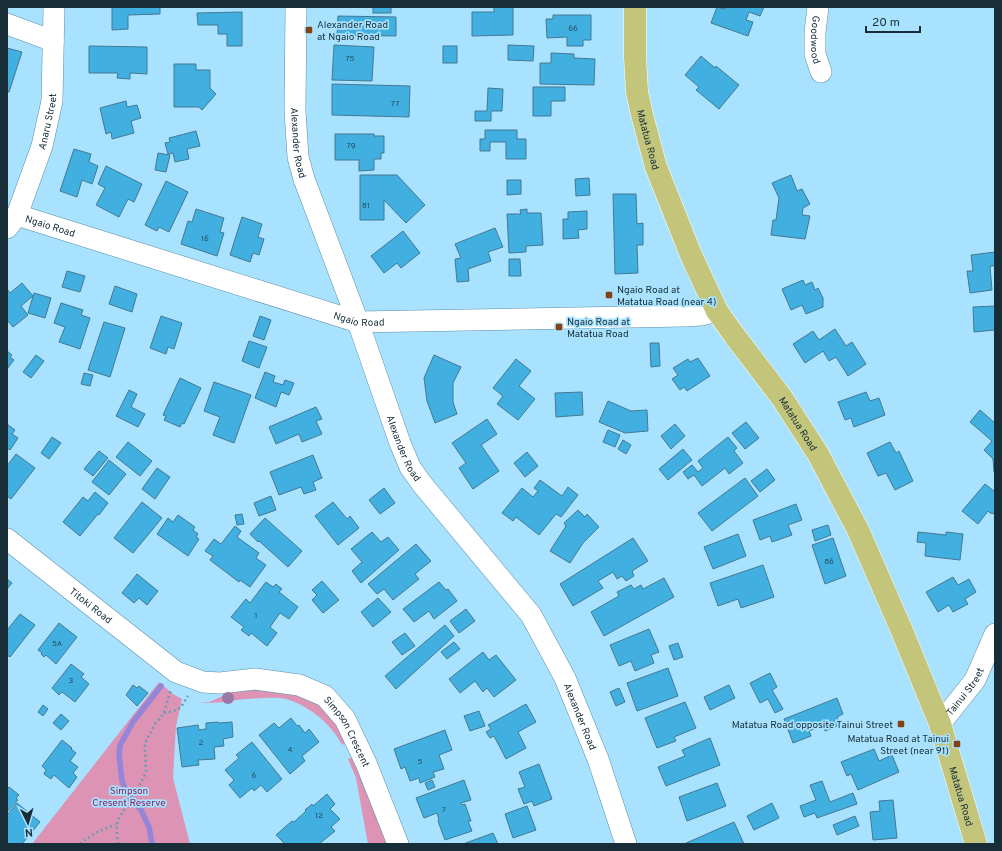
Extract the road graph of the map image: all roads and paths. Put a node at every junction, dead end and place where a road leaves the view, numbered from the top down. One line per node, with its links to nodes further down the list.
1 (54, 7): 6 (street, Anaru Street)
2 (296, 7): 10 (street, Alexander Road)
3 (635, 7): 9 (main road, Matatua Road)
4 (818, 7): 7 (street, Goodwood)
5 (7, 24): 6 (street)
6 (53, 42): 8 (street, Anaru Street)
7 (821, 72)
8 (12, 222): 10 (street, Ngaio Road)
9 (717, 311): 10 (street, Ngaio Road); 16 (main road, Matatua Road)
10 (358, 322): 21 (street, Alexander Road)
11 (7, 538): 13 (street, Titoki Road)
12 (994, 638): 16 (street, Tainui Street)
13 (176, 672): 14 (street, Simpson Crescent); 15 (path)
14 (198, 680): 15 (path); 20 (street, Simpson Crescent)
15 (164, 714): 17 (path)
16 (940, 724): 22 (main road, Matatua Road)
17 (116, 825): 18 (path); 19 (path)
18 (80, 844)
19 (118, 844)
20 (398, 844)
21 (626, 844)
22 (976, 844)

